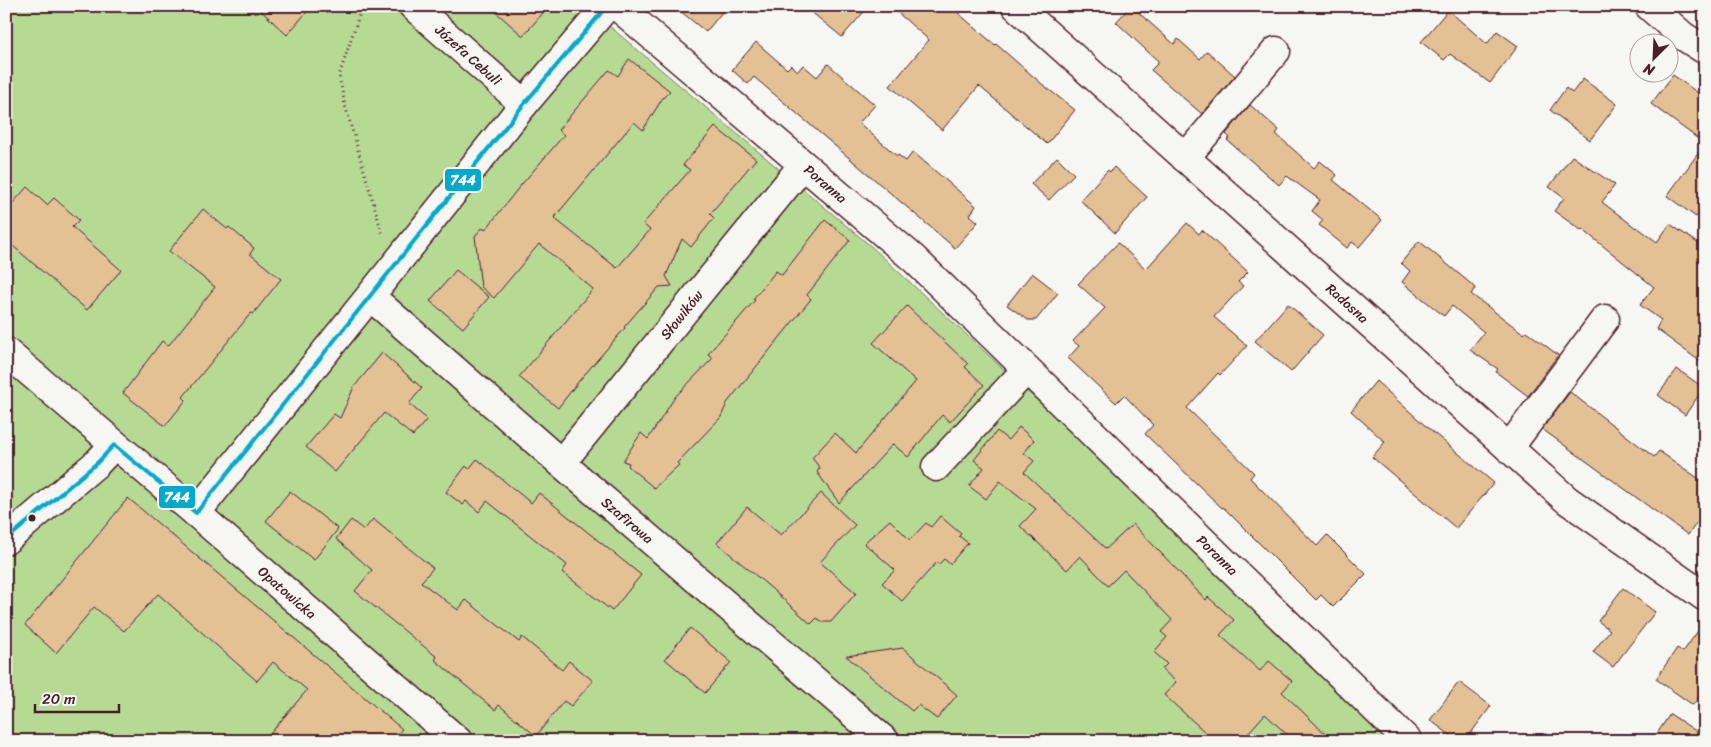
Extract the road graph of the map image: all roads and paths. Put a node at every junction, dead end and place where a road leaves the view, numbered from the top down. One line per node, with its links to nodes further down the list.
1 (362, 6): 12 (path)
2 (413, 6): 9 (street, Józefa Cebuli)
3 (607, 6): 9 (street)
4 (617, 6): 11 (street, Poranna)
5 (1016, 6): 10 (street, Radosna)
6 (1649, 6): 7 (street)
7 (1705, 50)
8 (1276, 51): 10 (street)
9 (524, 104): 13 (street)
10 (1185, 158): 18 (street, Radosna)
11 (803, 165): 16 (street, Poranna); 19 (street, Słowików)
12 (383, 237)
13 (371, 296): 19 (street, Szafirowa); 21 (street)
14 (1605, 319): 18 (street)
15 (6, 352): 17 (street, Opatowicka)
16 (1026, 370): 20 (street); 26 (street, Poranna)
17 (114, 445): 21 (street, Opatowicka); 22 (street)
18 (1509, 448): 23 (street, Radosna)
19 (561, 463): 25 (street, Szafirowa)
20 (936, 467)
21 (196, 513): 24 (street, Opatowicka)
22 (6, 540)
23 (1705, 596)
24 (458, 741)
25 (885, 741)
26 (1408, 741)

